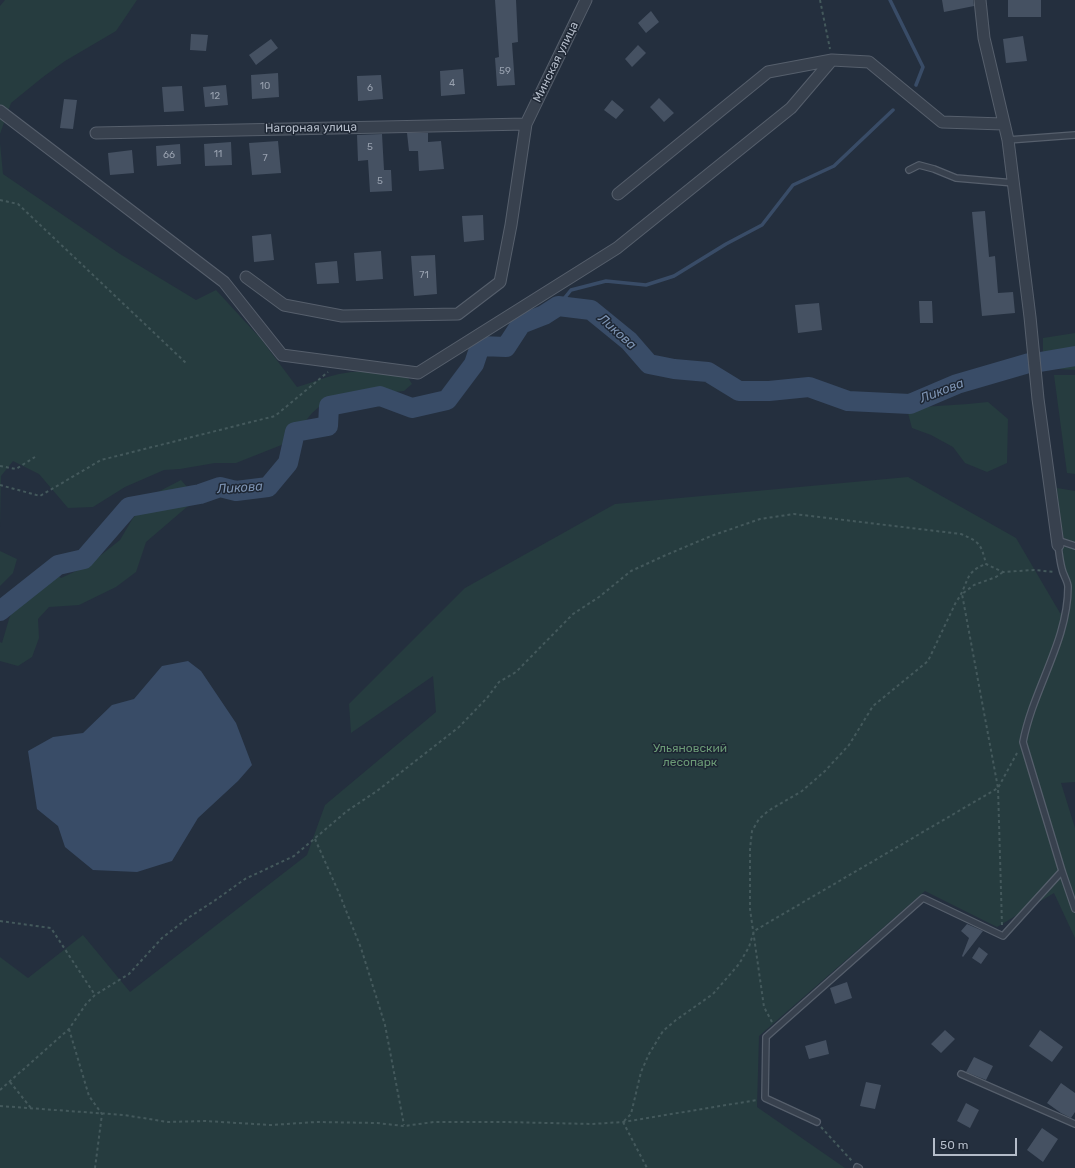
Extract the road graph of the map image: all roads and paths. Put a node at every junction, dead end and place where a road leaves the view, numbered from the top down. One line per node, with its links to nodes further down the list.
1 (586, 0): 6 (street, Минская улица)
2 (820, 0): 4 (path)
3 (980, 0): 7 (street)
4 (832, 60): 7 (street); 13 (street); 17 (street)
5 (0, 111): 17 (street)
6 (526, 124): 8 (street, Нагорная улица); 15 (street, Минская улица)
7 (1004, 124): 10 (street)
8 (96, 133)
9 (1075, 135): 10 (lane)
10 (1008, 140): 12 (street)
11 (909, 170): 12 (lane)
12 (1014, 182): 21 (street)
13 (618, 194)
14 (0, 200): 16 (path)
15 (246, 276)
16 (186, 363)
17 (338, 363): 20 (path)
18 (35, 457): 19 (path)
19 (0, 466)
20 (0, 485)
21 (1057, 543): 22 (lane); 24 (lane)
22 (1075, 546)
23 (986, 564): 25 (path); 26 (path); 29 (path)
24 (1062, 569): 25 (path); 27 (lane)
25 (1003, 572): 26 (path)
26 (962, 594): 28 (path); 33 (path)
27 (1023, 742): 28 (path); 30 (lane)
28 (998, 788): 33 (path); 34 (path)
29 (315, 839): 35 (path); 48 (path)
30 (1062, 871): 31 (lane); 34 (lane)
31 (1075, 909)
32 (0, 921): 35 (path)
33 (754, 931): 37 (path); 45 (path)
34 (1003, 936): 37 (lane)
35 (95, 995): 36 (path)
36 (69, 1029): 39 (path); 44 (path)
37 (775, 1029): 41 (lane)
38 (961, 1074): 47 (lane)
39 (10, 1082): 40 (path); 43 (path)
40 (0, 1090)
41 (765, 1098): 45 (path); 46 (lane)
42 (0, 1106): 43 (path)
43 (31, 1108): 44 (path)
44 (102, 1114): 48 (path); 50 (path)
45 (623, 1122): 48 (path); 51 (path)
46 (817, 1122): 49 (path)
47 (1075, 1124)
48 (404, 1126)
49 (858, 1167)
50 (94, 1168)
51 (647, 1168)

